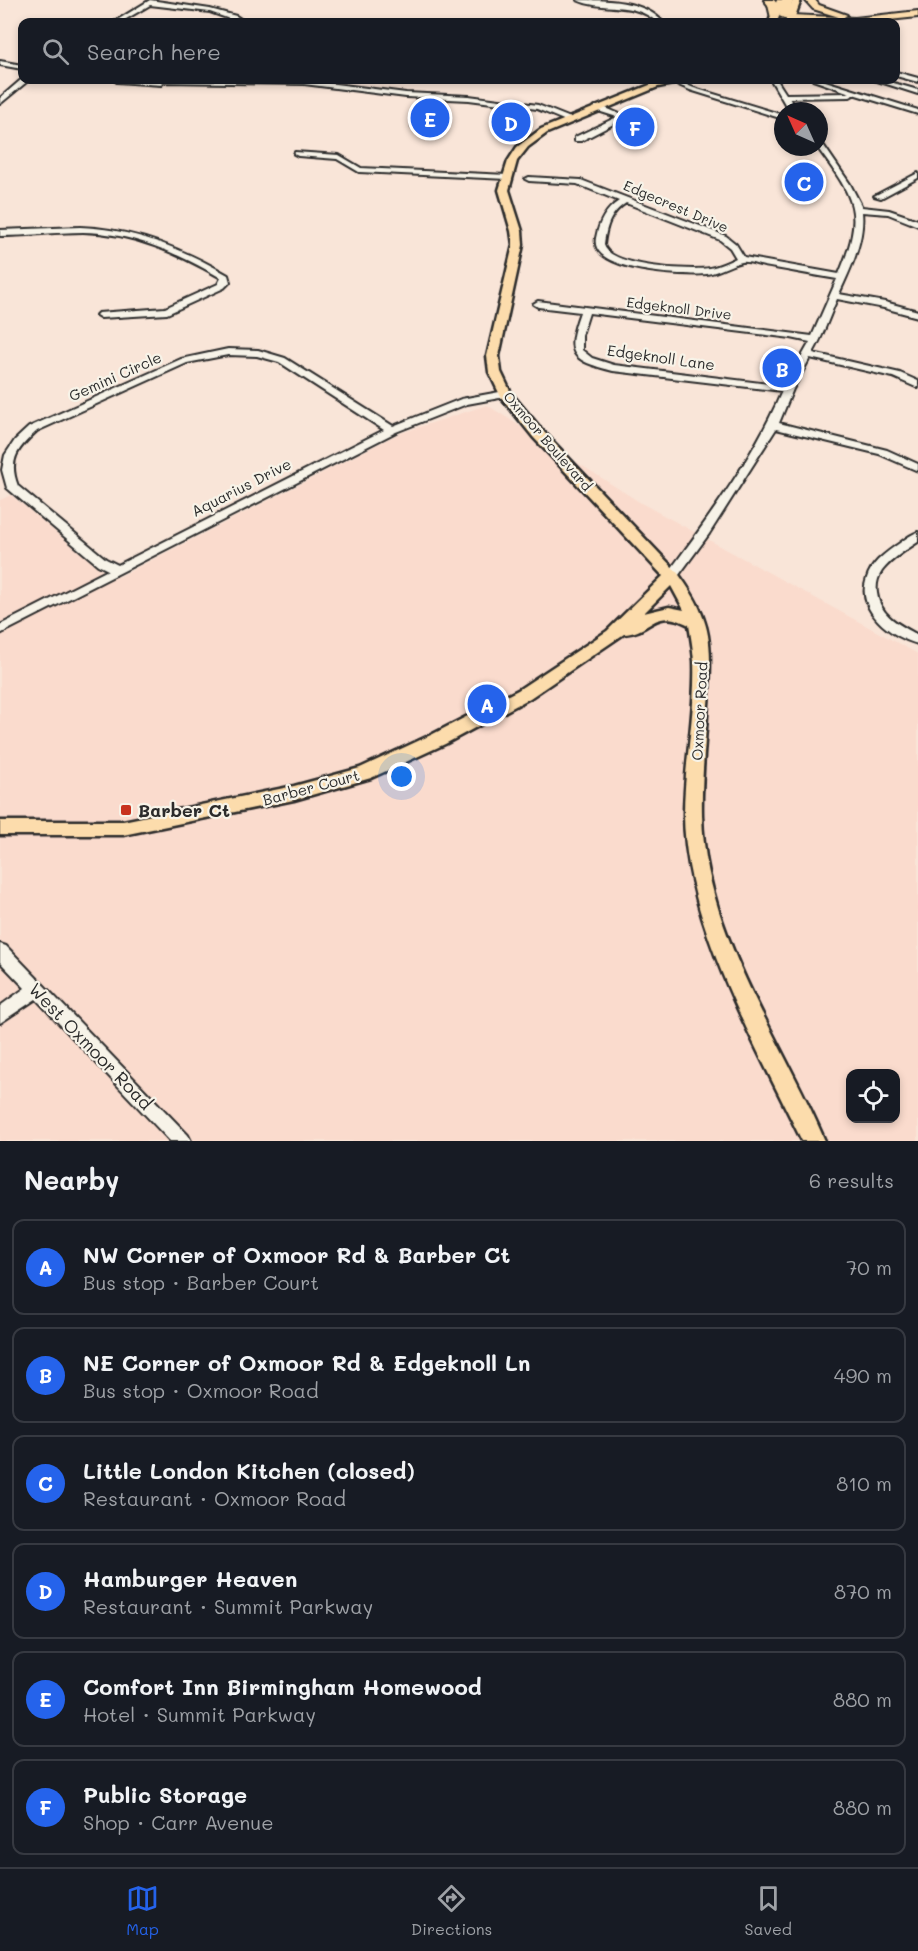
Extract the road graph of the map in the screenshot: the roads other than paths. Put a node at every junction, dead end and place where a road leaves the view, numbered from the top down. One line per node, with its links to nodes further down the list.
1 (580, 0): 12 (street)
2 (769, 0): 13 (highway)
3 (780, 0): 14 (main road)
4 (788, 0): 15 (highway)
5 (797, 0): 16 (main road)
6 (810, 0): 8 (highway)
7 (152, 2): 10 (street); 11 (street)
8 (904, 8)
9 (918, 14): 17 (highway)
10 (124, 18)
11 (233, 18)
12 (658, 18)
13 (773, 18)
14 (773, 18)
15 (787, 18)
16 (791, 18)
17 (896, 18)
18 (0, 65): 19 (street)
19 (18, 68)
20 (918, 71): 22 (street)
21 (900, 75): 22 (street)
22 (907, 77): 23 (street)
23 (918, 80)
24 (21, 84): 34 (street)
25 (320, 84): 39 (street)
26 (660, 84): 36 (main road, Oxmoor Boulevard)
27 (682, 84): 38 (street)
28 (776, 84): 33 (street)
29 (829, 84): 31 (street)
30 (891, 84): 32 (street)
31 (855, 92): 33 (street); 37 (street)
32 (918, 92)
33 (783, 96): 35 (street)
34 (0, 102)
35 (787, 102)
36 (598, 108): 39 (main road, Oxmoor Boulevard); 40 (street)
37 (918, 112)
38 (774, 115)
39 (569, 120): 44 (main road, Oxmoor Boulevard)
40 (578, 139)
41 (298, 154): 44 (street)
42 (827, 156): 48 (street)
43 (918, 176): 46 (street)
44 (507, 177): 62 (main road, Oxmoor Boulevard)
45 (529, 179): 47 (street, Edgecrest Drive)
46 (878, 196)
47 (626, 200): 51 (street, Edgecrest Drive); 51 (street)
48 (858, 208): 49 (street); 52 (street)
49 (918, 223)
50 (0, 231): 57 (street)
51 (741, 259): 52 (street)
52 (841, 277): 53 (street)
53 (833, 296): 56 (street); 58 (street)
54 (538, 304): 55 (street, Edgeknoll Drive)
55 (585, 310): 58 (street, Edgeknoll Drive); 61 (street, Edgeknoll Lane)
56 (918, 314)
57 (101, 315)
58 (816, 340): 59 (street)
59 (808, 355): 60 (street); 61 (street)
60 (918, 385)
61 (788, 389): 63 (street)
62 (505, 394): 64 (street, Aquarius Drive); 68 (main road, Oxmoor Boulevard)
63 (773, 425): 65 (street); 68 (street)
64 (392, 430): 67 (street, Aquarius Drive); 67 (street, Gemini Circle)
65 (918, 468)
66 (918, 536): 72 (street)
67 (117, 569): 70 (street, Aquarius Drive)
68 (672, 576): 69 (main road, Oxmoor Road); 71 (main road, Barber Court)
69 (697, 622): 71 (main road); 78 (main road, Oxmoor Road)
70 (0, 630)
71 (613, 635): 73 (main road, Barber Court)
72 (918, 640)
73 (0, 828)
74 (0, 951): 75 (street, West Oxmoor Road)
75 (37, 989): 76 (street); 77 (street, West Oxmoor Road)
76 (0, 1016)
77 (182, 1141)
78 (814, 1141)

